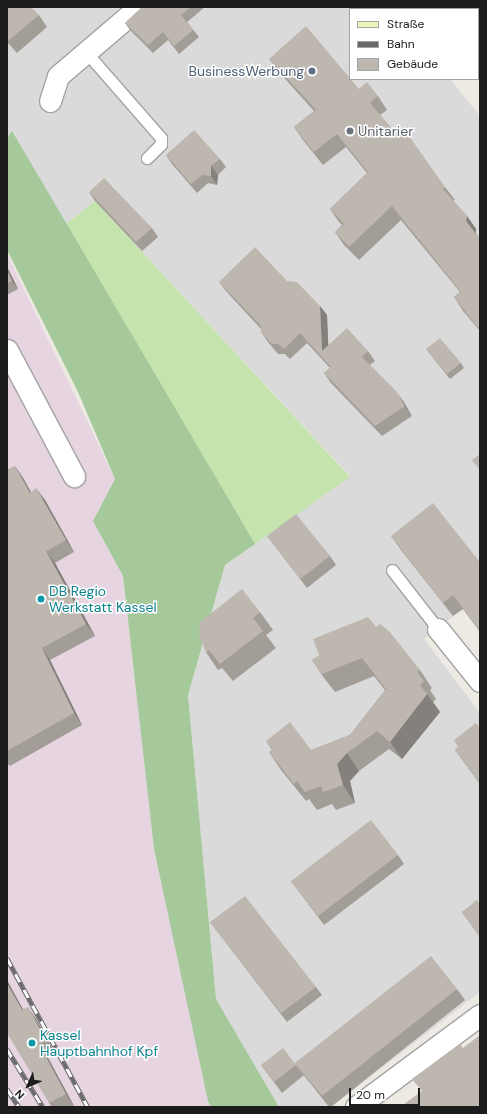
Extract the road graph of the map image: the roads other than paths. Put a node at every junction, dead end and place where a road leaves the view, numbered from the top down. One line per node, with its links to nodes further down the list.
1 (139, 7): 2 (street)
2 (86, 52): 3 (street); 4 (lane)
3 (50, 100)
4 (148, 158)
5 (7, 350): 6 (street)
6 (74, 476)
7 (392, 570): 8 (lane)
8 (438, 629): 9 (street)
9 (480, 681)
10 (480, 1015): 11 (street)
11 (356, 1107)

